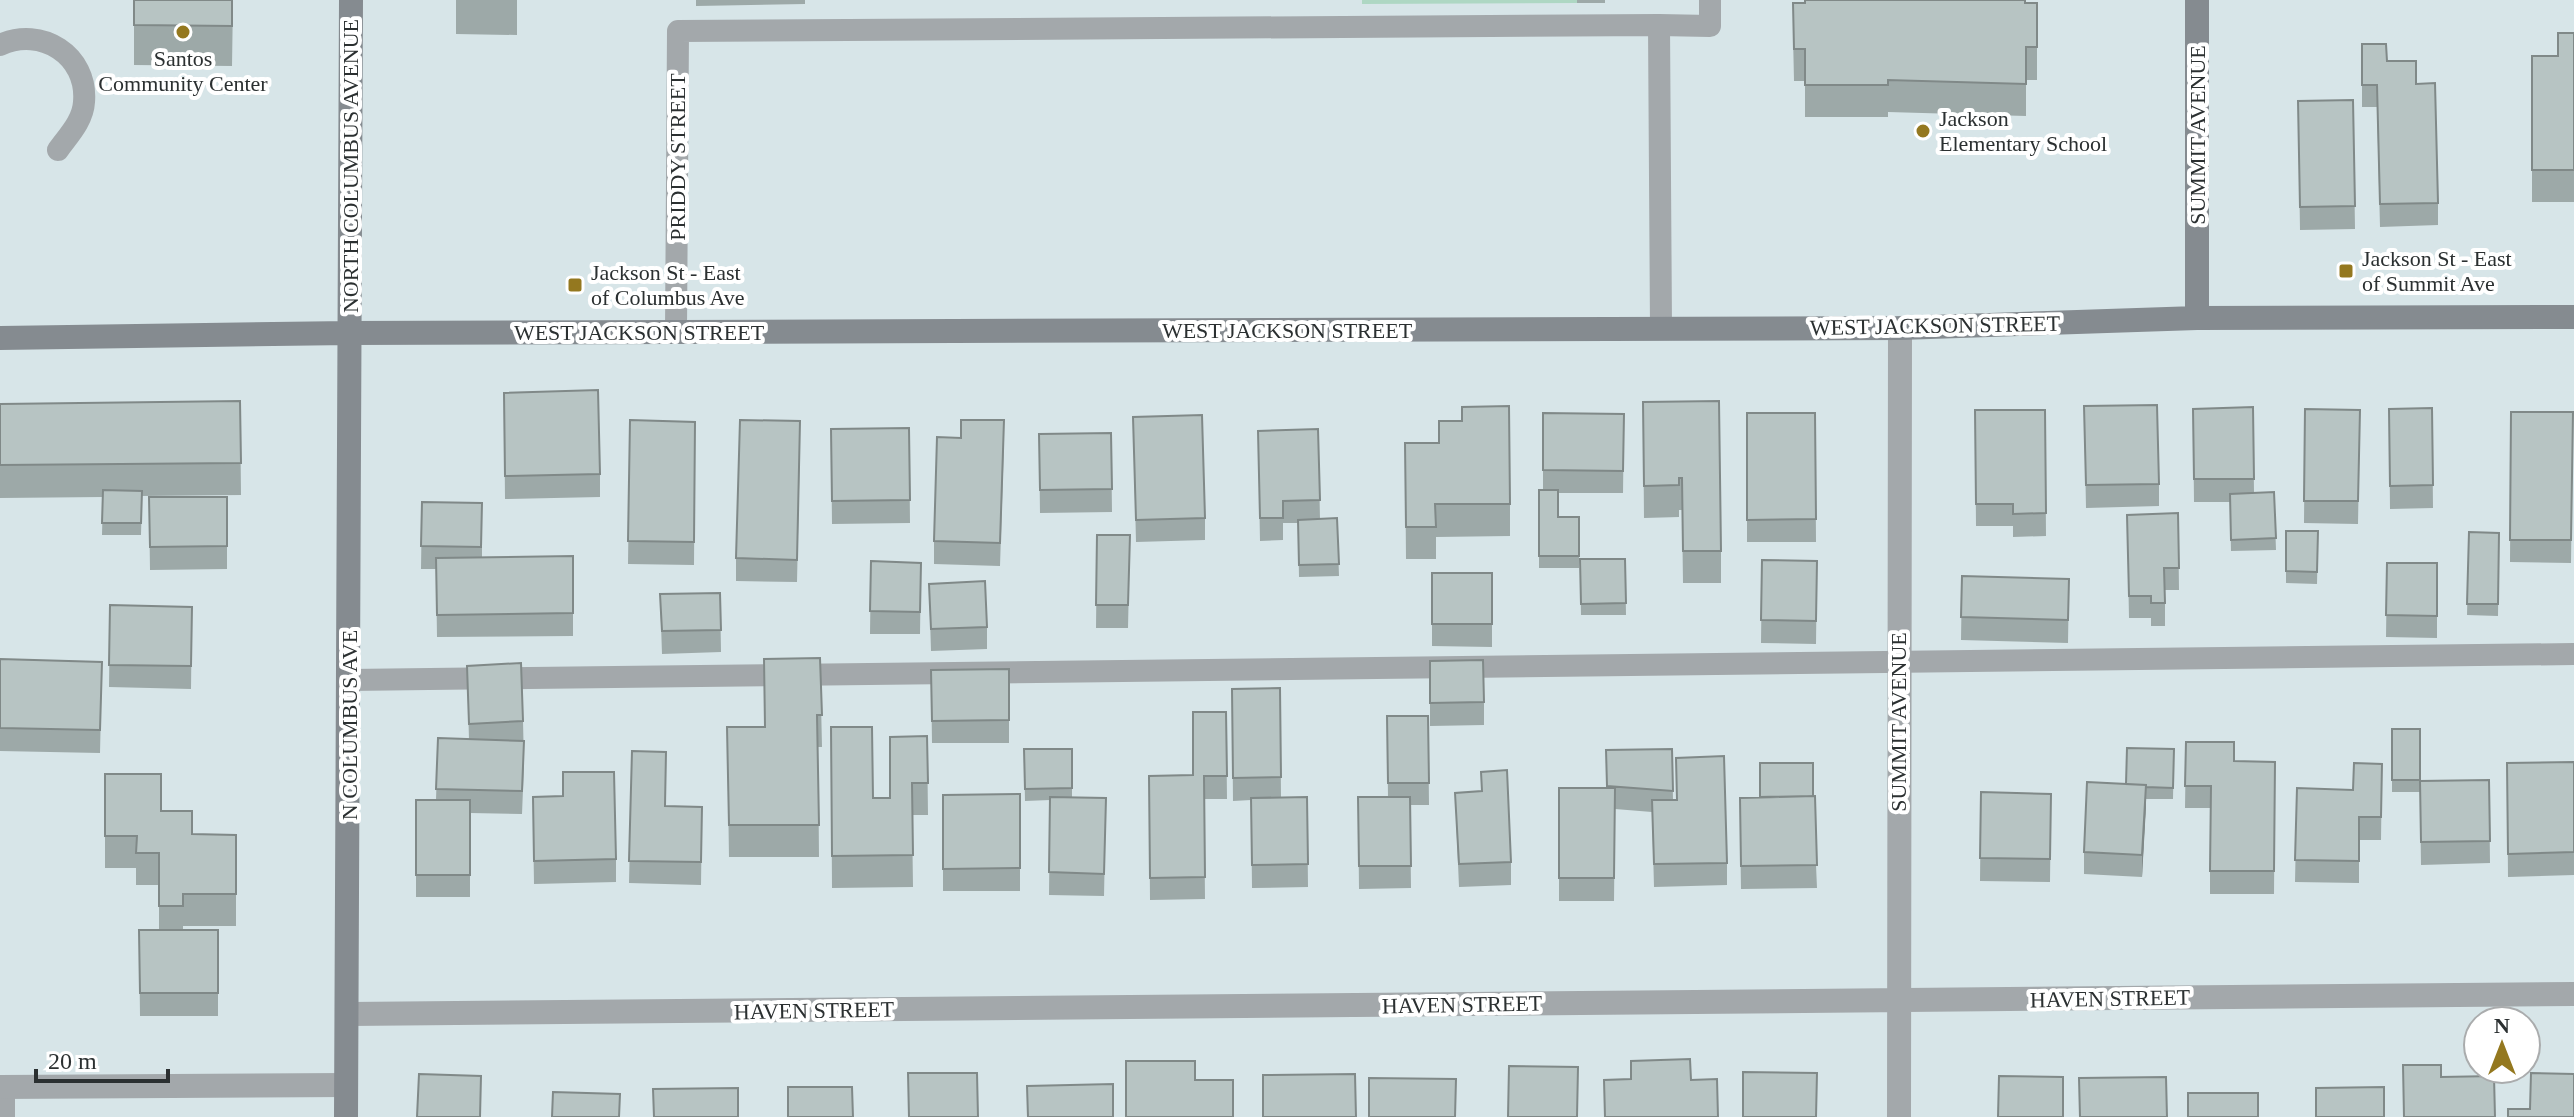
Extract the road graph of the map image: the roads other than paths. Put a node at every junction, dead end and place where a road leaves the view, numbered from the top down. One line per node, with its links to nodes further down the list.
1 (351, 0): 12 (street, NORTH COLUMBUS AVENUE)
2 (1710, 0): 4 (lane)
3 (2197, 0): 8 (street, SUMMIT AVENUE)
4 (1659, 25): 9 (lane); 11 (lane, PRIDDY STREET)
5 (0, 45): 6 (lane)
6 (58, 150)
7 (2574, 317): 8 (street, WEST JACKSON STREET)
8 (2197, 318): 10 (street, WEST JACKSON STREET)
9 (1661, 328): 10 (street, WEST JACKSON STREET); 11 (street, WEST JACKSON STREET)
10 (1900, 328): 15 (street, SUMMIT AVENUE)
11 (676, 332): 12 (street, WEST JACKSON STREET)
12 (349, 333): 13 (street, WEST JACKSON STREET); 16 (street, N COLUMBUS AVE)
13 (0, 338)
14 (2574, 654): 15 (lane)
15 (1898, 660): 16 (lane); 18 (street, SUMMIT AVENUE)
16 (349, 680): 19 (street, N COLUMBUS AVE)
17 (2574, 994): 18 (street, HAVEN STREET)
18 (1898, 999): 19 (street, HAVEN STREET); 24 (street, SUMMIT AVENUE)
19 (349, 1014): 20 (street, N COLUMBUS AVE)
20 (346, 1085): 21 (street); 23 (street, N COLUMBUS AVE)
21 (2, 1087): 22 (lane)
22 (4, 1117)
23 (346, 1117)
24 (1899, 1117)

